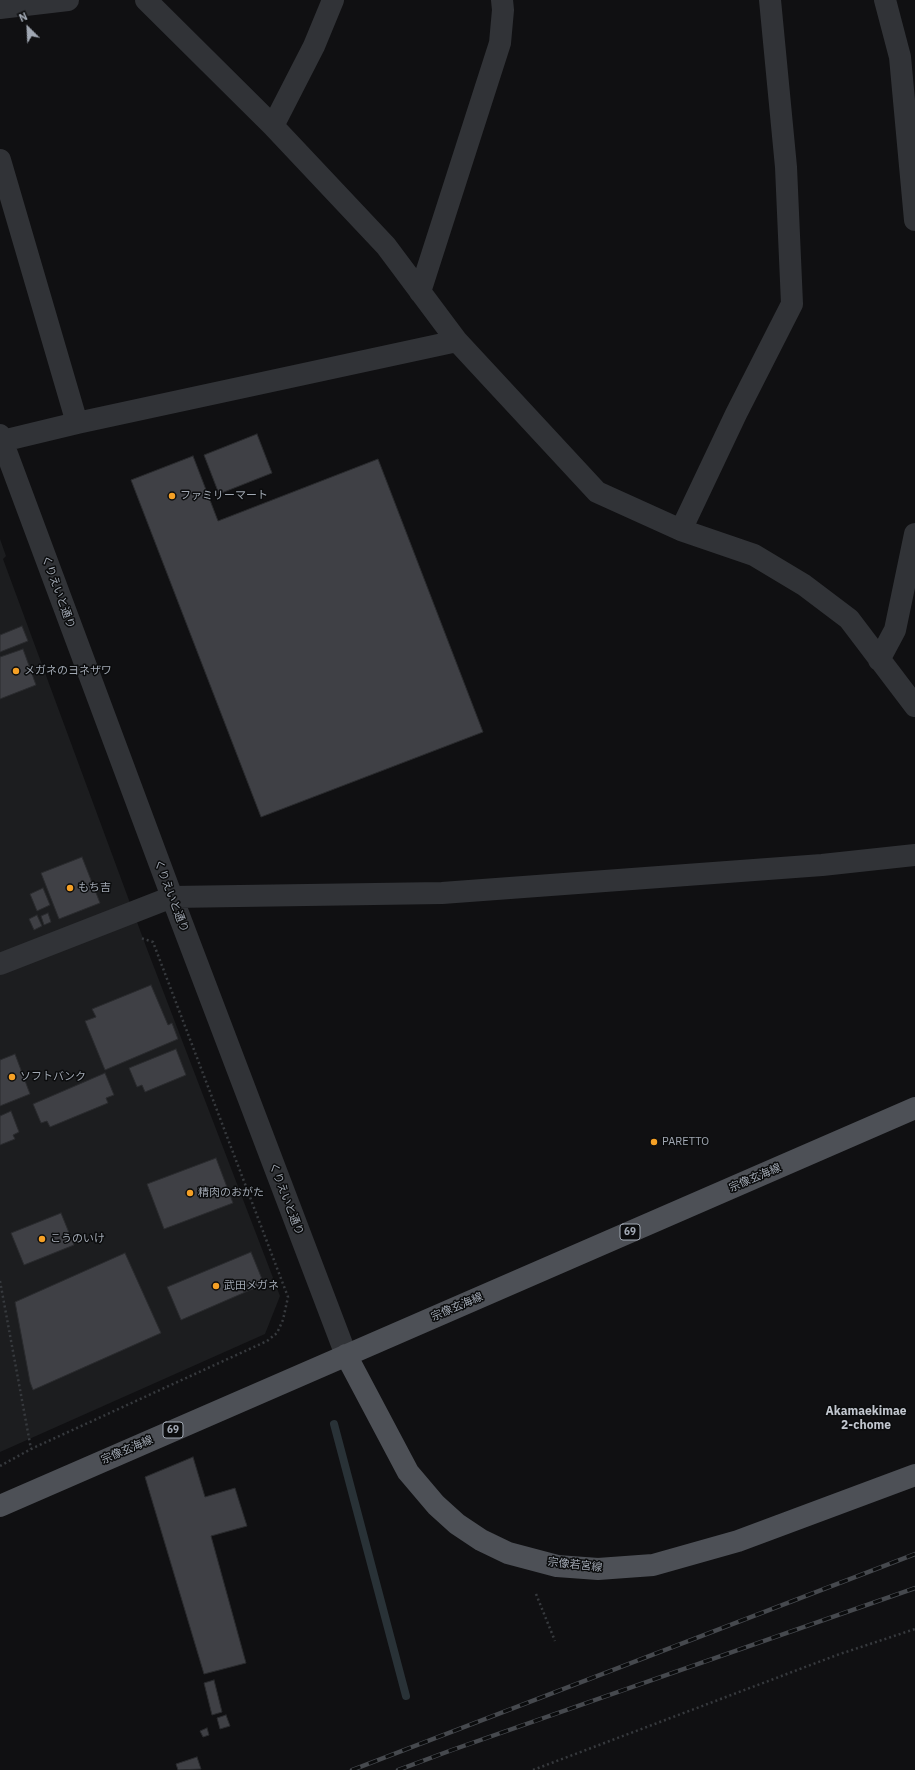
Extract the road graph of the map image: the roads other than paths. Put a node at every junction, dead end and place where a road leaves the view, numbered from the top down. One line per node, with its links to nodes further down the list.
1 (68, 0): 7 (street)
2 (146, 0): 8 (street)
3 (333, 0): 8 (street)
4 (502, 0): 11 (street)
5 (770, 0): 15 (street)
6 (885, 0): 10 (street)
7 (0, 8)
8 (273, 126): 11 (street)
9 (0, 160): 13 (street)
10 (915, 220)
11 (420, 292): 12 (street)
12 (457, 341): 13 (street); 15 (street)
13 (77, 423): 14 (street)
14 (1, 438): 20 (street, くりえいと通り)
15 (681, 530): 17 (street)
16 (915, 534): 17 (street)
17 (879, 660): 18 (street)
18 (915, 706)
19 (915, 855): 20 (street)
20 (172, 897): 21 (street); 23 (street, くりえいと通り)
21 (0, 964)
22 (915, 1108): 23 (main road, 宗像玄海線 / 69)
23 (346, 1355): 24 (main road, 宗像若宮線); 25 (main road, 宗像玄海線 / 69)
24 (915, 1475)
25 (0, 1506)

